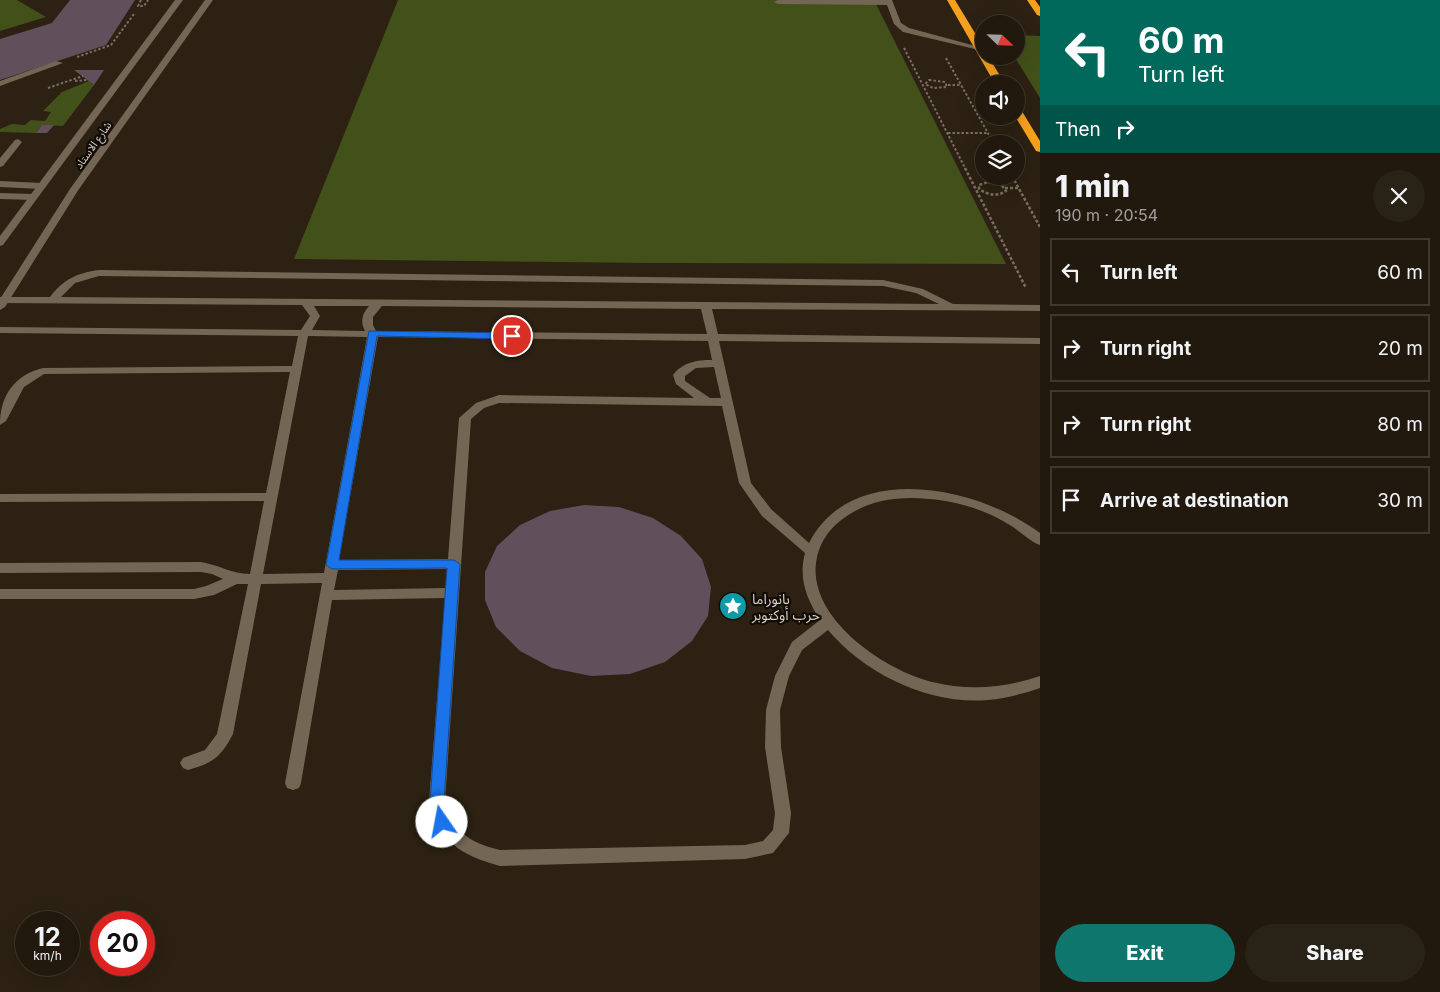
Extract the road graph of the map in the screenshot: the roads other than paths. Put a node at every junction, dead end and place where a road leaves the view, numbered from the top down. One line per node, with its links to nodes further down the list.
1 (179, 0): 17 (street, شارع الاستاد)
2 (209, 0): 22 (street, شارع الاستاد)
3 (951, 0): 8 (highway)
4 (1031, 0): 7 (highway)
5 (888, 1): 6 (street); 9 (street)
6 (778, 2)
7 (1040, 12)
8 (975, 41)
9 (975, 47)
10 (59, 64): 11 (street)
11 (0, 84)
12 (1025, 125): 14 (highway)
13 (18, 142): 15 (street)
14 (1040, 149)
15 (0, 163)
16 (0, 184): 17 (street)
17 (41, 186): 19 (street, شارع الاستاد)
18 (0, 196): 19 (street)
19 (33, 197): 20 (street, شارع الاستاد)
20 (0, 243)
21 (53, 301): 22 (street); 23 (street); 26 (street)
22 (1, 302)
23 (305, 303): 24 (street); 29 (street)
24 (379, 303): 25 (street); 30 (street)
25 (706, 306): 26 (street); 31 (street)
26 (952, 308): 27 (street)
27 (1038, 308)
28 (0, 330): 29 (street)
29 (304, 333): 30 (street); 34 (street)
30 (373, 334): 31 (street); 44 (street)
31 (712, 338): 32 (street); 33 (street)
32 (1040, 341)
33 (718, 363): 35 (street); 36 (street)
34 (296, 369): 37 (street); 38 (street)
35 (707, 402): 36 (street); 42 (street)
36 (727, 402): 41 (street)
37 (0, 420)
38 (271, 497): 39 (street); 46 (street)
39 (0, 498)
40 (1040, 540): 41 (street)
41 (811, 551): 50 (street)
42 (454, 564): 44 (street); 48 (street)
43 (0, 568): 45 (street)
44 (331, 571): 46 (street); 49 (street)
45 (235, 579): 46 (street); 47 (street)
46 (255, 579): 52 (street)
47 (0, 594)
48 (451, 594): 49 (street); 50 (street)
49 (326, 595): 53 (street)
50 (828, 622): 51 (street)
51 (1040, 682)
52 (188, 763)
53 (293, 783)

